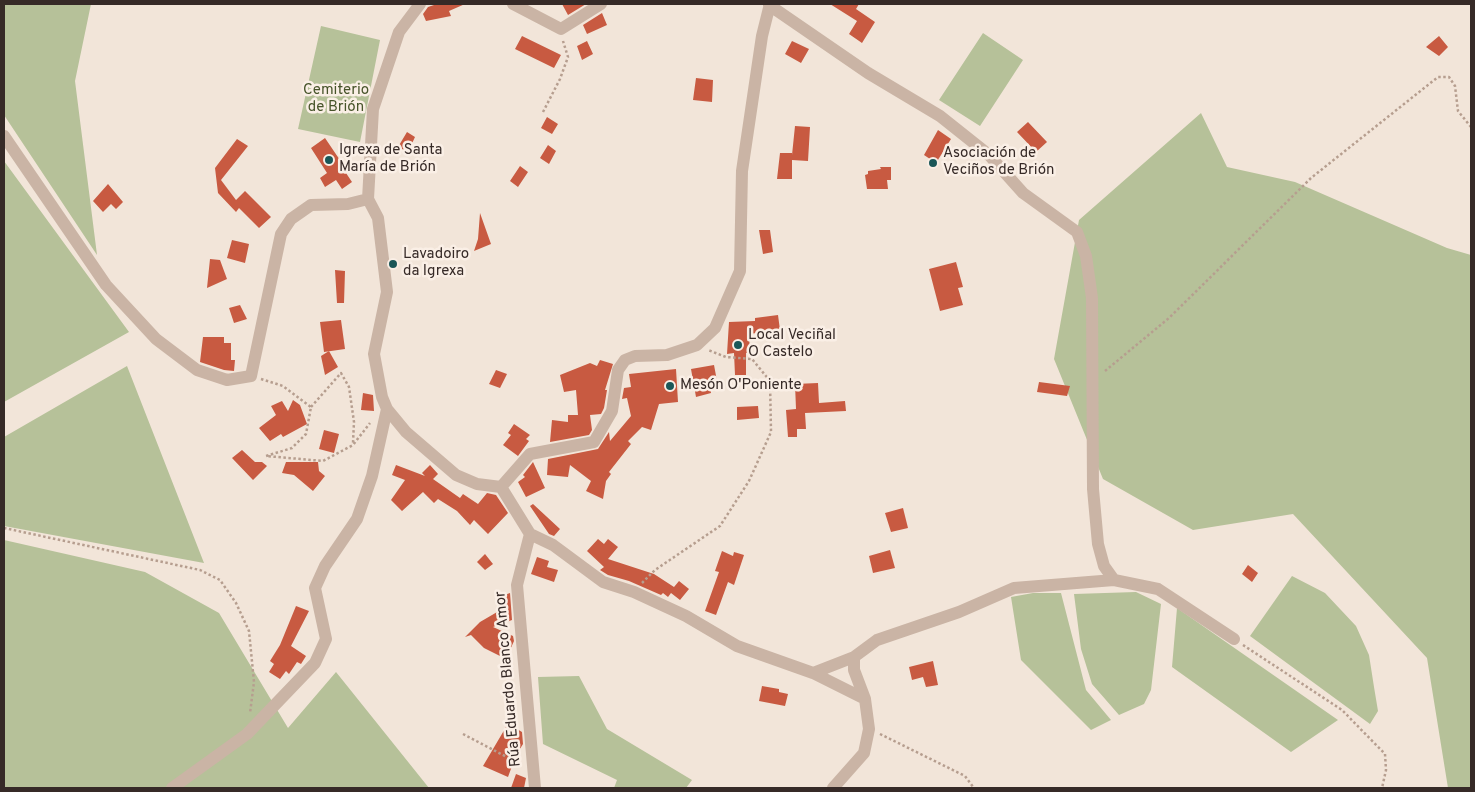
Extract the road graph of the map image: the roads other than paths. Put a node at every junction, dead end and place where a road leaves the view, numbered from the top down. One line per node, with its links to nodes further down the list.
1 (420, 4): 6 (street)
2 (513, 4): 3 (street)
3 (601, 4)
4 (770, 4): 8 (street); 10 (street)
5 (4, 136): 6 (street)
6 (368, 199): 7 (street)
7 (387, 410): 8 (street); 15 (street)
8 (501, 487): 9 (street)
9 (530, 534): 13 (street); 16 (street, Rúa Eduardo Blanco Amor)
10 (1114, 580): 11 (street); 12 (street)
11 (1234, 638)
12 (854, 657): 13 (street); 14 (street)
13 (813, 673): 14 (street)
14 (865, 699): 17 (street)
15 (172, 788)
16 (535, 788)
17 (833, 788)

